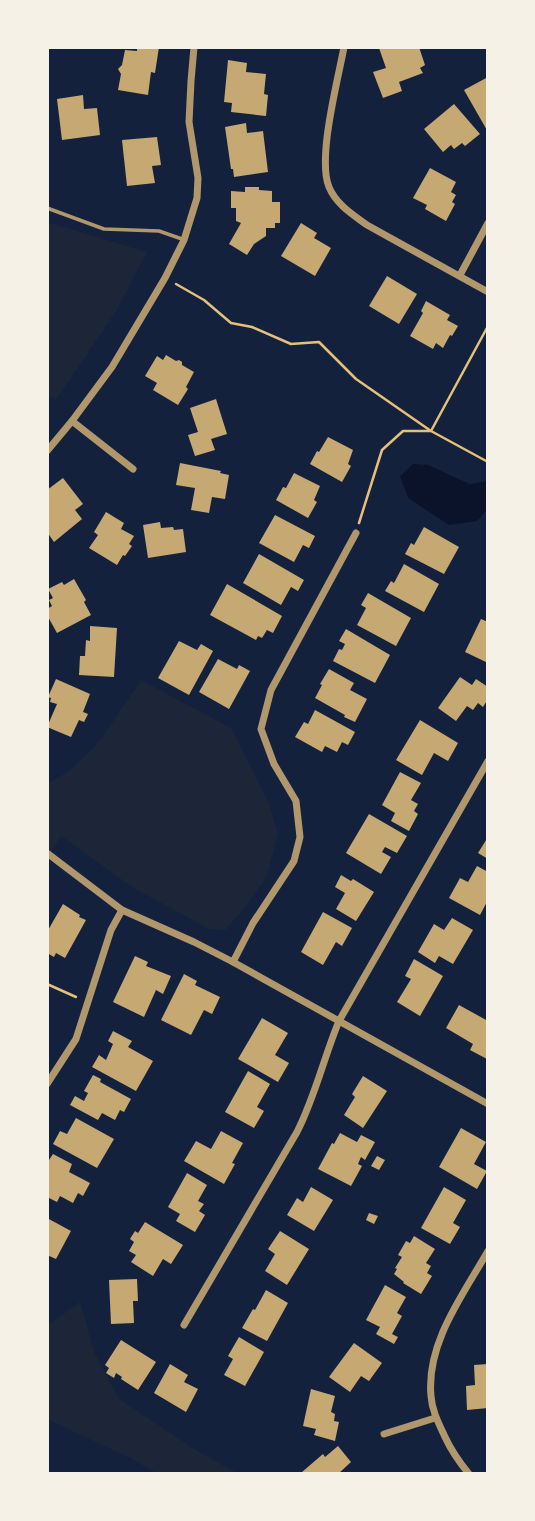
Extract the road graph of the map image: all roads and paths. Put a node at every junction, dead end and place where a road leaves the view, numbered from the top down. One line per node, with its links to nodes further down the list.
1 (194, 47): 5 (street)
2 (344, 47): 6 (street)
3 (47, 208): 5 (lane)
4 (488, 223): 6 (street)
5 (184, 240): 7 (street)
6 (460, 275): 8 (street)
7 (166, 278): 10 (street); 11 (path)
8 (488, 292)
9 (488, 326): 11 (path)
10 (72, 421): 12 (street); 14 (street)
11 (431, 430): 13 (path); 15 (path)
12 (47, 451)
13 (488, 462)
14 (133, 469)
15 (356, 533): 19 (street)
16 (488, 761): 22 (street)
17 (47, 853): 18 (street)
18 (122, 910): 19 (street); 21 (street)
19 (233, 962): 22 (street)
20 (47, 984): 21 (path)
21 (87, 1003): 23 (street)
22 (339, 1021): 24 (street); 26 (street)
23 (47, 1084)
24 (488, 1104)
25 (488, 1251): 27 (street)
26 (184, 1325)
27 (435, 1418): 28 (street); 29 (street)
28 (384, 1434)
29 (469, 1474)

